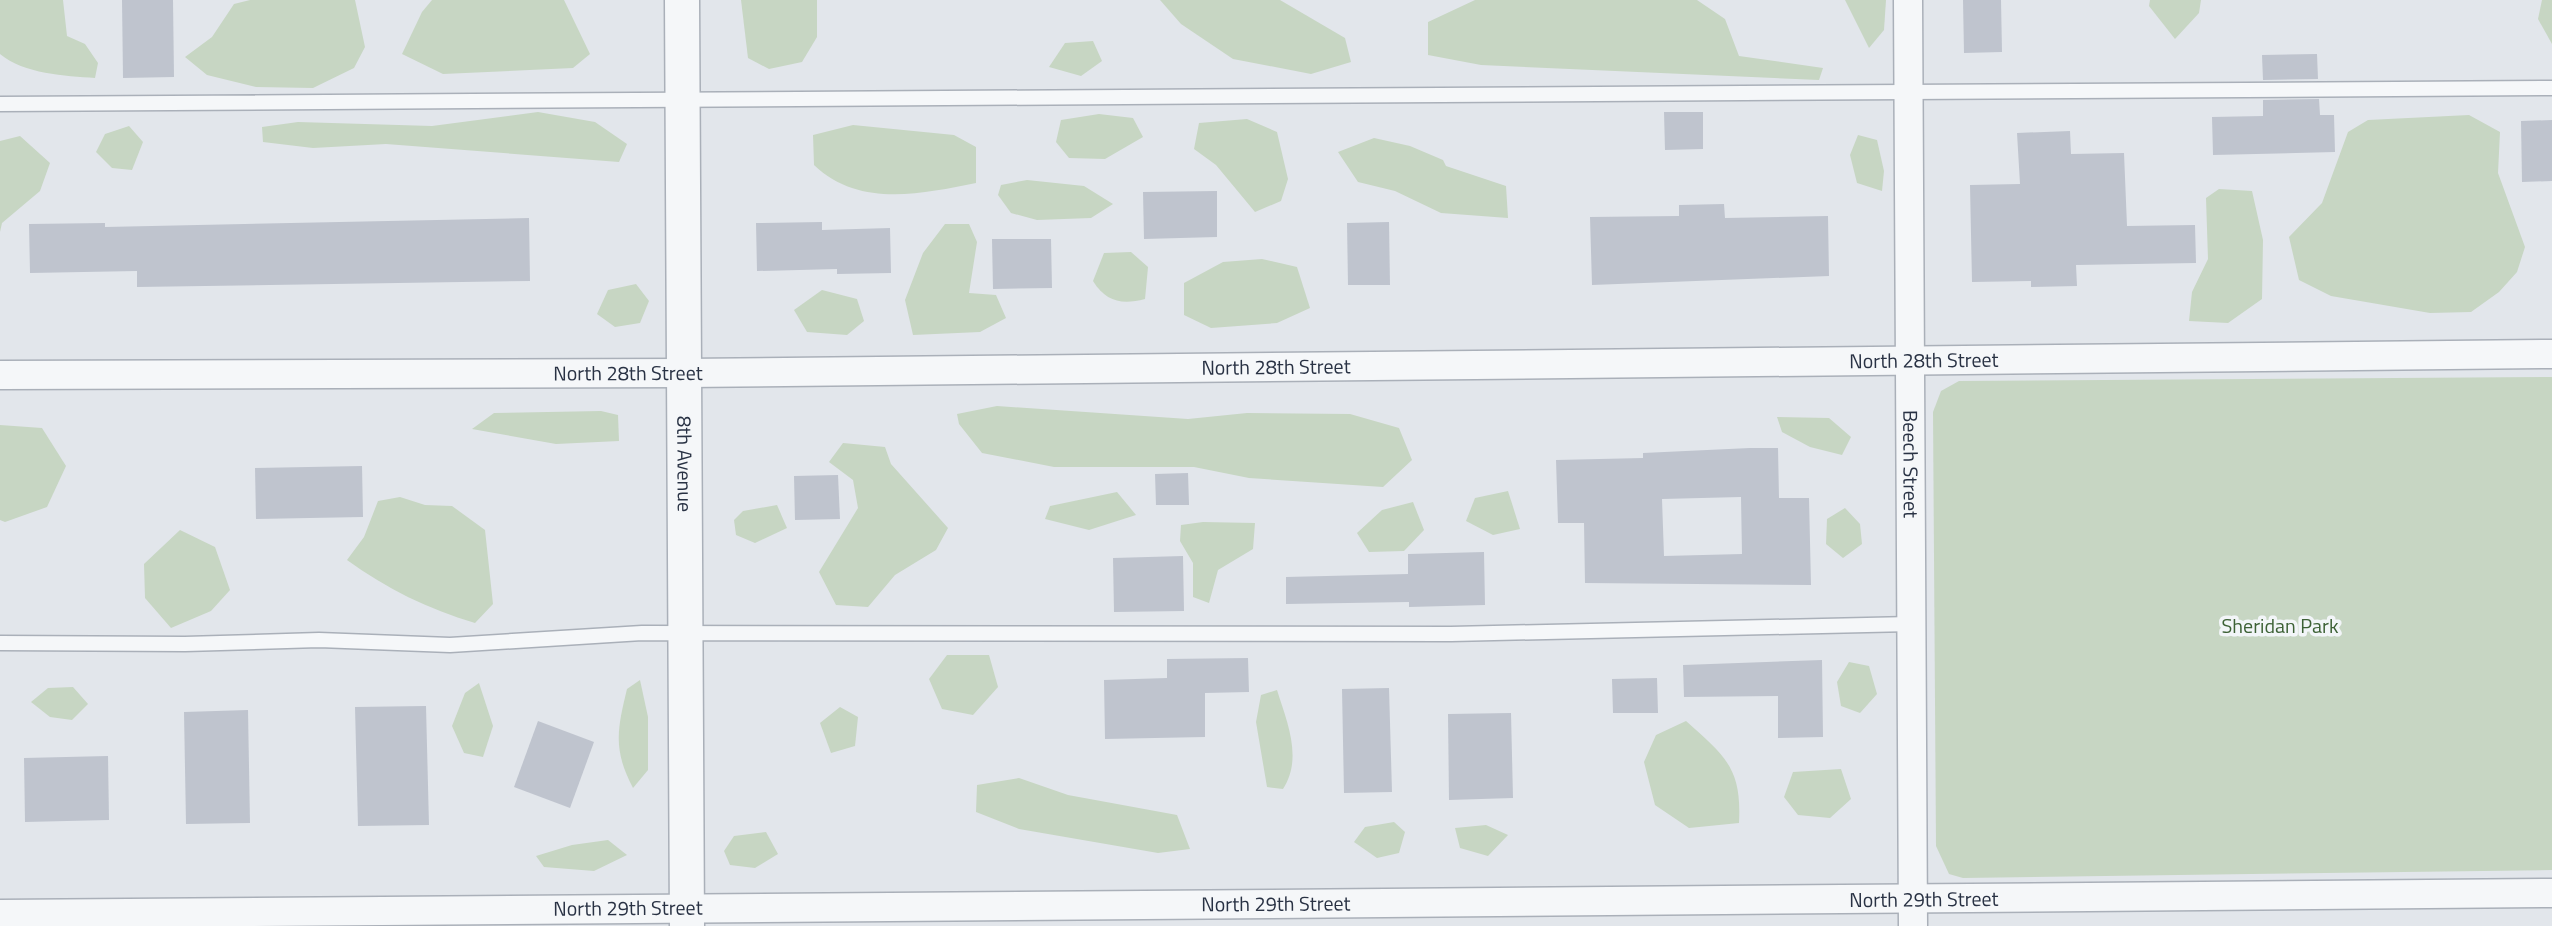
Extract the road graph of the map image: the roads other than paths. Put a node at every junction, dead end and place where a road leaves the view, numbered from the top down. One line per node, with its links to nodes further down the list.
1 (682, 0): 5 (street, 8th Avenue)
2 (1908, 0): 4 (street, Beech Street)
3 (2552, 88): 4 (lane)
4 (1908, 93): 5 (lane); 8 (street, Beech Street)
5 (683, 98): 6 (lane); 9 (street, 8th Avenue)
6 (0, 104)
7 (2552, 354): 8 (street, North 28th Street)
8 (1910, 358): 9 (street, North 28th Street); 11 (street, Beech Street)
9 (686, 373): 10 (street, North 28th Street); 12 (street, 8th Avenue)
10 (0, 375)
11 (1911, 624): 12 (lane); 16 (street, Beech Street)
12 (686, 633): 13 (lane); 17 (street, 8th Avenue)
13 (0, 643)
14 (2552, 893): 16 (street, North 29th Street)
15 (0, 914): 17 (street, North 29th Street)
16 (1913, 914): 17 (street, North 29th Street)
17 (687, 916)

